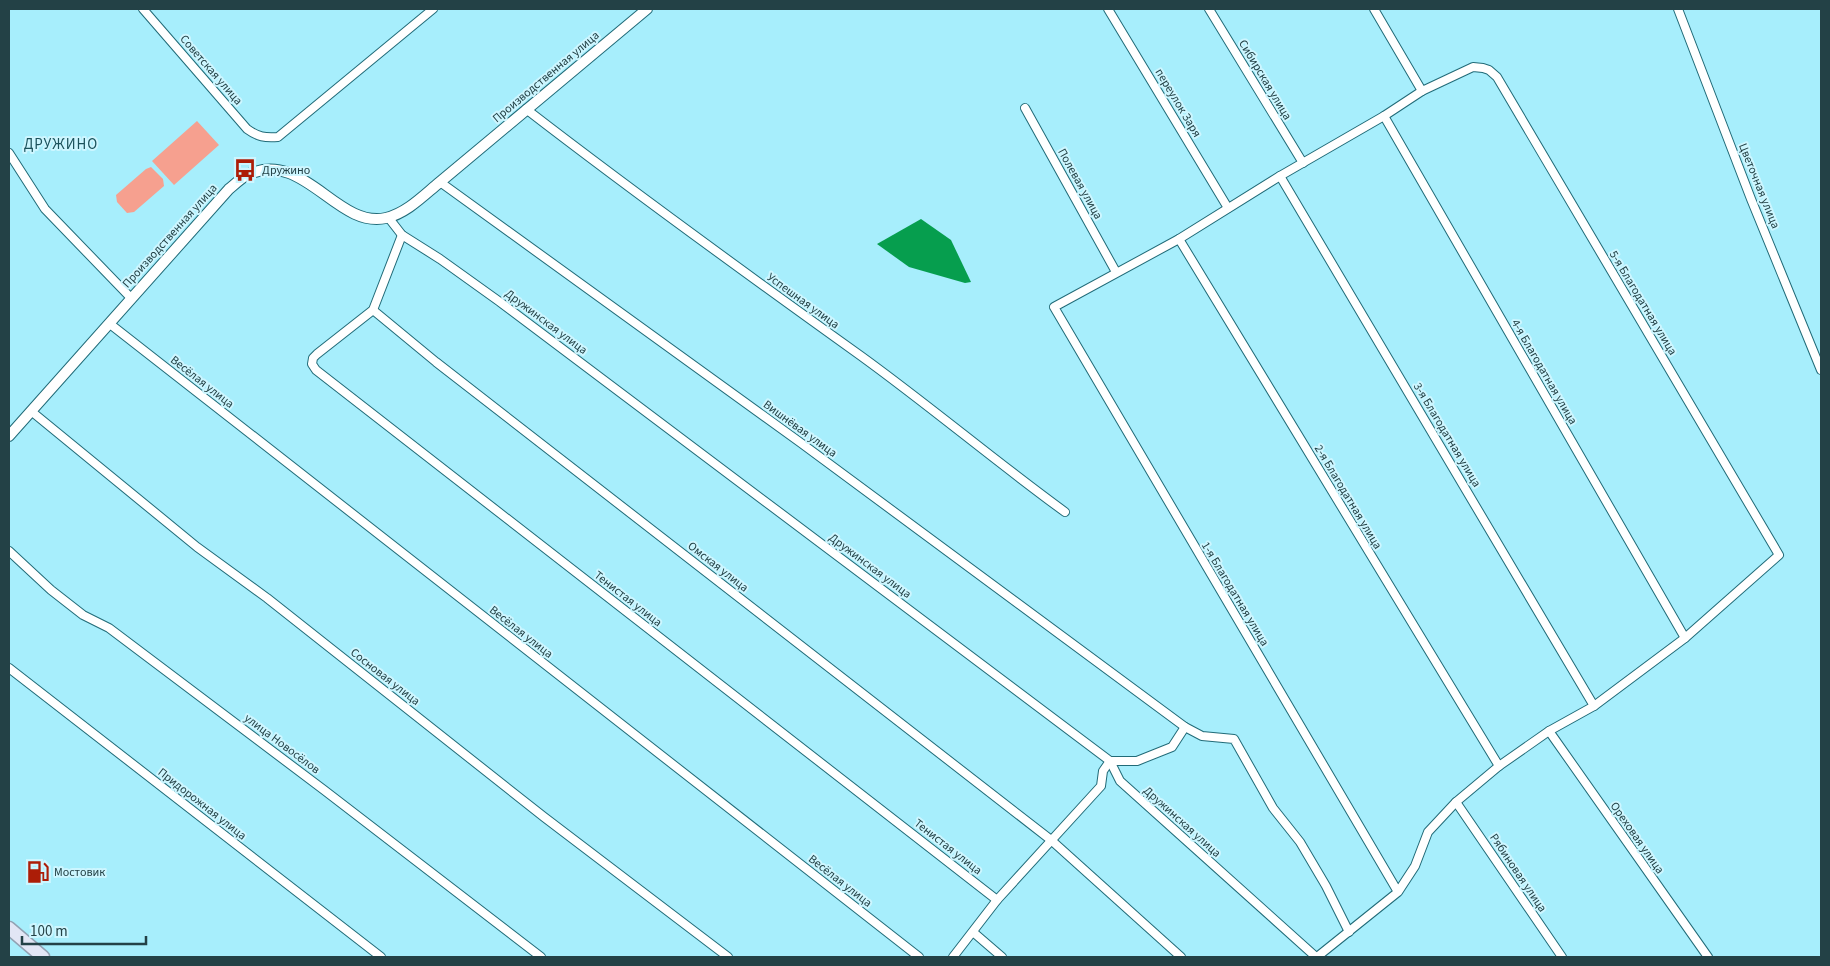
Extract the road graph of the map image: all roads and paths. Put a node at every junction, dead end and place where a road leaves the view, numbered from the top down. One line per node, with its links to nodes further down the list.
1 (143, 9): 2 (street, Советская улица)
2 (433, 9)
3 (647, 9): 10 (street, Производственная улица)
4 (1108, 9): 16 (street, переулок Заря)
5 (1209, 9): 13 (street, Сибирская улица)
6 (1374, 9): 8 (street)
7 (1678, 9): 24 (street, Цветочная улица)
8 (1422, 91): 11 (street); 29 (street, 5-я Благодатная улица)
9 (1025, 108): 20 (street, Полевая улица)
10 (526, 109): 15 (street, Производственная улица); 27 (street, Успешная улица)
11 (1384, 116): 13 (street); 29 (street, 4-я Благодатная улица)
12 (9, 153): 21 (street)
13 (1303, 163): 14 (street)
14 (1280, 176): 16 (street); 31 (street, 3-я Благодатная улица)
15 (440, 182): 17 (street, Производственная улица); 32 (street, Вишнёвая улица)
16 (1228, 208): 19 (street)
17 (388, 218): 18 (street, Дружинская улица); 21 (street, Производственная улица)
18 (402, 235): 22 (street); 34 (street, Дружинская улица)
19 (1179, 239): 20 (street); 35 (street, 2-я Благодатная улица)
20 (1116, 272): 38 (street, 1-я Благодатная улица)
21 (131, 298): 23 (street, Производственная улица)
22 (373, 310): 37 (street, Омская улица); 39 (street, Тенистая улица)
23 (110, 324): 25 (street, Производственная улица); 48 (street, Весёлая улица)
24 (1821, 370)
25 (31, 411): 26 (street, Производственная улица); 47 (street, Сосновая улица)
26 (9, 436)
27 (1065, 512)
28 (9, 551): 46 (street, улица Новосёлов)
29 (1684, 638): 31 (street)
30 (9, 668): 45 (street, Придорожная улица)
31 (1594, 706): 33 (street)
32 (1185, 727): 34 (street); 42 (street, Вишнёвая улица)
33 (1549, 731): 35 (street); 53 (street, Ореховая улица)
34 (1110, 761): 37 (street); 43 (street, Дружинская улица)
35 (1499, 766): 36 (street)
36 (1456, 802): 38 (street); 52 (street, Рябиновая улица)
37 (1051, 840): 39 (street); 51 (street, Омская улица)
38 (1398, 892): 42 (street)
39 (998, 900): 41 (street)
40 (9, 928): 44 (main road)
41 (973, 932): 49 (street); 50 (street)
42 (1349, 932): 43 (street)
43 (1322, 956)
44 (44, 957)
45 (381, 957)
46 (541, 957)
47 (728, 957)
48 (919, 957)
49 (953, 957)
50 (1002, 957)
51 (1180, 957)
52 (1562, 957)
53 (1708, 957)

